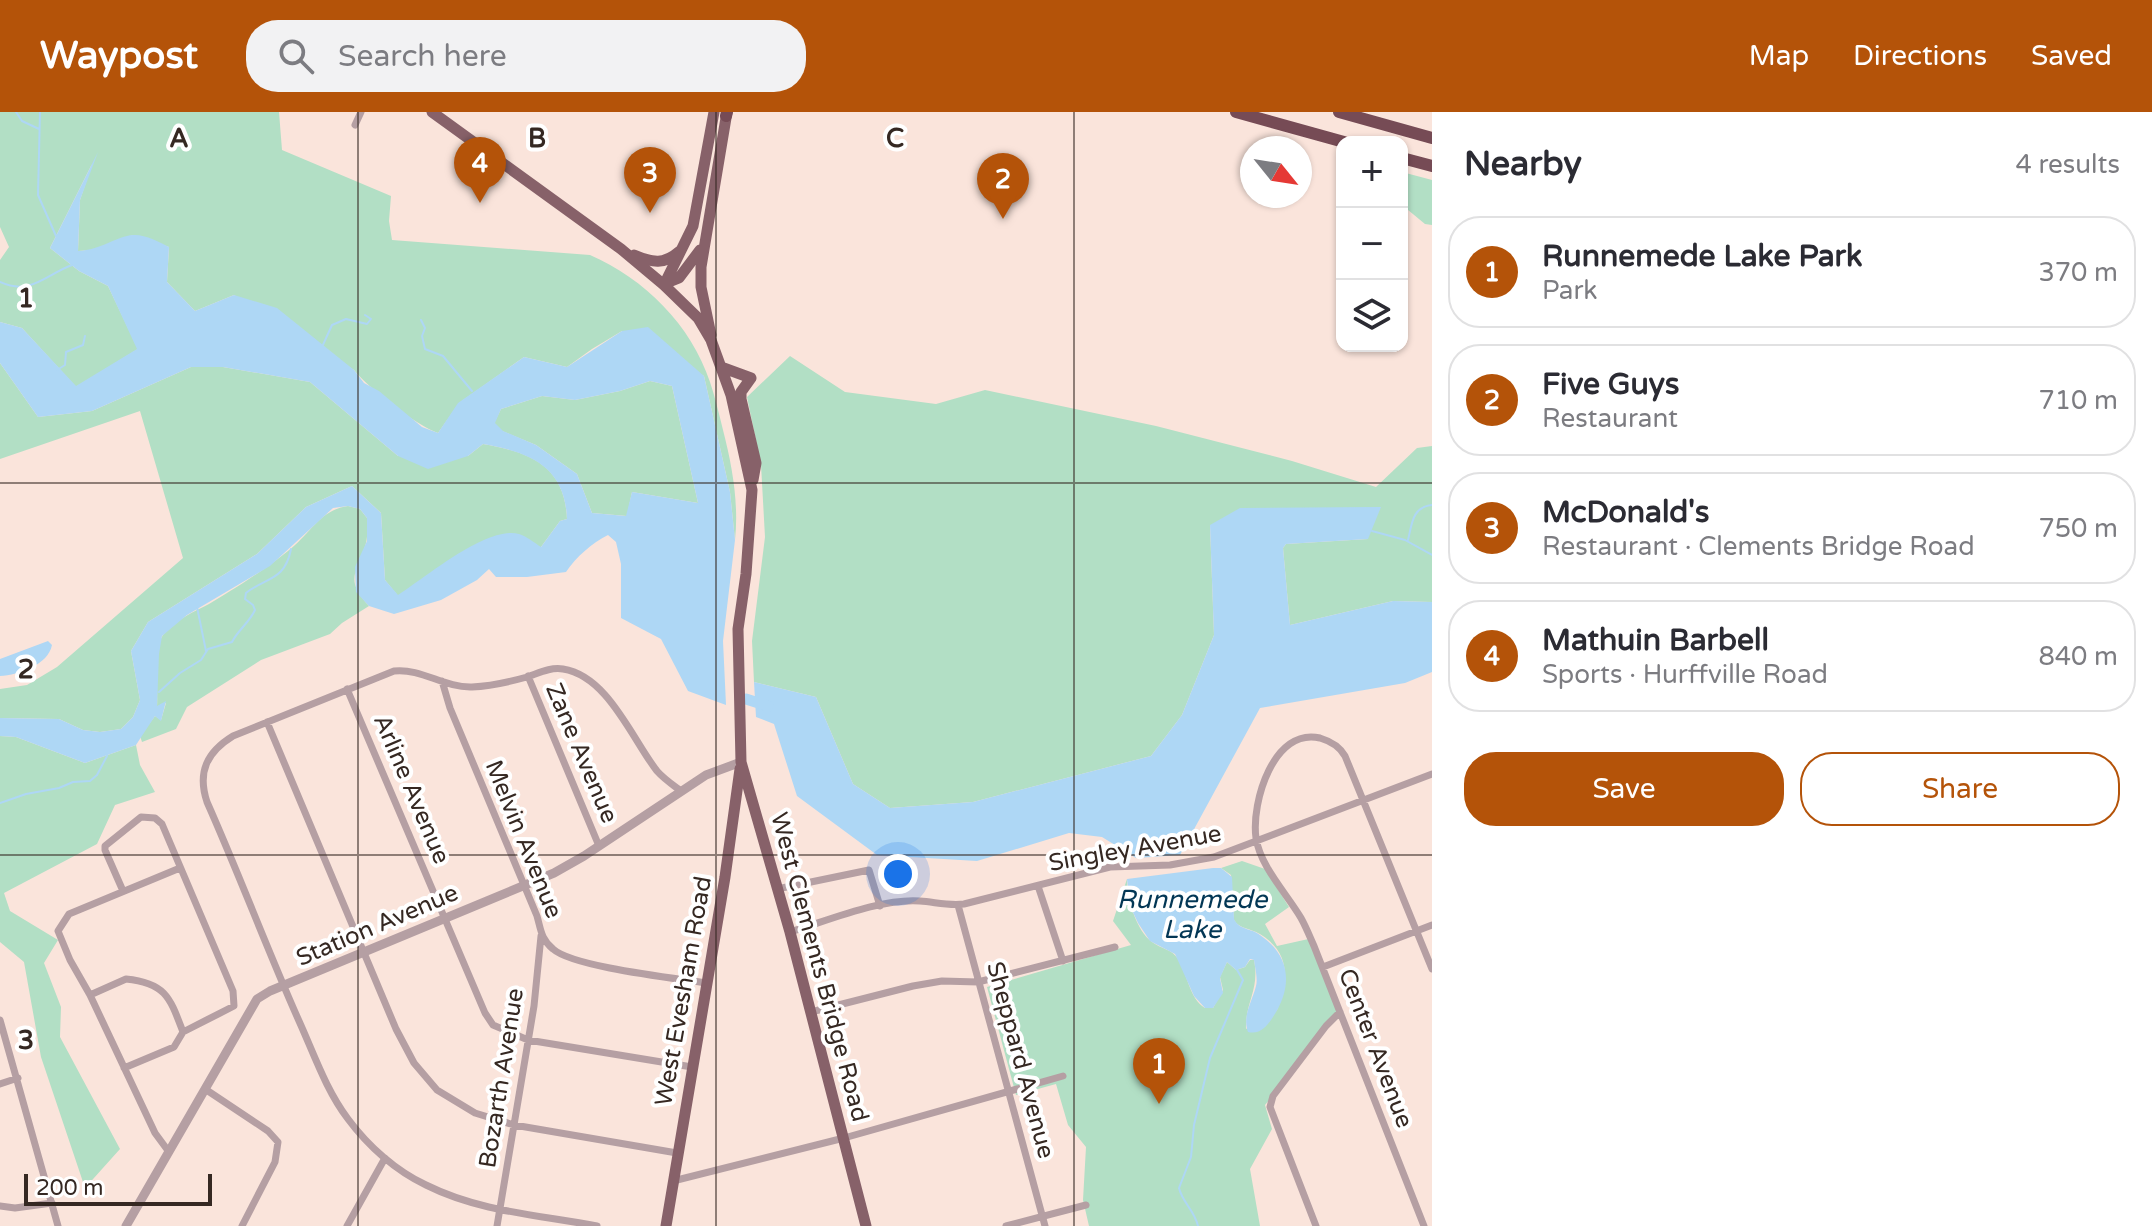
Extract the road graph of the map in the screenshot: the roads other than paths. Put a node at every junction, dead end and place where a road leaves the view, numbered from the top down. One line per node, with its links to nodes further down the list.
1 (361, 112): 6 (street)
2 (432, 112): 13 (main road)
3 (1236, 112): 8 (highway)
4 (1339, 112): 7 (highway)
5 (723, 113): 11 (main road); 12 (main road)
6 (355, 125)
7 (1432, 138)
8 (1336, 140)
9 (1408, 160): 10 (highway)
10 (1432, 166)
11 (706, 236): 14 (main road); 15 (main road)
12 (683, 248): 13 (main road); 14 (main road)
13 (621, 249): 14 (main road)
14 (664, 285): 15 (main road)
15 (711, 340): 16 (main road)
16 (721, 367): 17 (main road); 17 (main road)
17 (752, 490): 22 (main road, West Clements Bridge Road)
18 (528, 676): 19 (street); 24 (street); 29 (street, Zane Avenue)
19 (442, 681): 20 (street); 31 (street, Melvin Avenue)
20 (347, 689): 21 (street); 37 (street, Arline Avenue)
21 (267, 722): 43 (street); 49 (street)
22 (741, 762): 24 (street, Station Avenue); 26 (main road, West Clements Bridge Road); 27 (main road, West Evesham Road)
23 (1432, 774): 25 (street, Singley Avenue)
24 (681, 791): 29 (street, Station Avenue)
25 (1364, 799): 28 (street, Singley Avenue); 28 (street); 39 (street)
26 (753, 804): 27 (main road); 33 (main road, West Clements Bridge Road)
27 (734, 813): 48 (main road, West Evesham Road)
28 (1257, 841): 32 (street, Singley Avenue); 45 (street, Center Avenue)
29 (599, 846): 31 (street, Station Avenue)
30 (180, 868): 34 (street); 34 (street); 51 (street)
31 (523, 885): 37 (street, Station Avenue); 41 (street, Melvin Avenue)
32 (1038, 886): 35 (street, Singley Avenue); 44 (street)
33 (777, 889): 36 (street); 40 (main road, West Clements Bridge Road)
34 (123, 891): 50 (street)
35 (958, 905): 36 (street, Singley Avenue); 47 (street, Sheppard Avenue)
36 (880, 906): 40 (street, Singley Avenue)
37 (444, 918): 43 (street, Station Avenue); 57 (street, Arline Avenue)
38 (1432, 925): 39 (street)
39 (1417, 931): 45 (street); 46 (street)
40 (790, 932): 52 (main road, West Clements Bridge Road)
41 (541, 935): 48 (street, Melvin Avenue); 57 (street, Bozarth Avenue)
42 (1115, 947): 44 (street)
43 (364, 952): 49 (street, Station Avenue); 65 (street)
44 (1063, 961): 47 (street)
45 (1323, 967): 53 (street, Center Avenue)
46 (1432, 969)
47 (978, 982): 52 (street); 64 (street, Sheppard Avenue)
48 (706, 983): 58 (main road, West Evesham Road)
49 (284, 986): 54 (street, Station Avenue); 69 (street)
50 (90, 995): 56 (street); 59 (street)
51 (234, 1006): 54 (street); 56 (street)
52 (811, 1012): 66 (main road, West Clements Bridge Road)
53 (1340, 1012): 86 (street); 87 (street, Center Avenue)
54 (245, 1019): 63 (street, Station Avenue)
55 (0, 1020): 61 (street)
56 (183, 1032): 59 (street)
57 (528, 1040): 58 (street, Arline Avenue); 65 (street, Bozarth Avenue)
58 (692, 1067): 68 (main road, West Evesham Road)
59 (124, 1068): 67 (street)
60 (1063, 1076): 64 (street)
61 (18, 1078): 62 (street); 71 (street)
62 (0, 1084)
63 (205, 1089): 67 (street, Station Avenue); 78 (street)
64 (1008, 1092): 66 (street); 75 (street, Sheppard Avenue)
65 (514, 1125): 68 (street); 74 (street, Bozarth Avenue)
66 (844, 1138): 70 (street); 83 (main road, West Clements Bridge Road)
67 (169, 1152): 77 (street, Station Avenue)
68 (677, 1153): 70 (main road, West Evesham Road)
69 (385, 1158): 74 (street); 79 (street)
70 (673, 1181): 82 (main road, West Evesham Road)
71 (52, 1203): 73 (street); 76 (street)
72 (1086, 1205): 75 (street)
73 (0, 1206)
74 (500, 1210): 80 (street, Bozarth Avenue); 81 (street)
75 (1042, 1217): 84 (street); 85 (street, Sheppard Avenue)
76 (58, 1226)
77 (126, 1226)
78 (242, 1226)
79 (347, 1226)
80 (497, 1226)
81 (597, 1226)
82 (666, 1226)
83 (866, 1226)
84 (1006, 1226)
85 (1045, 1226)
86 (1316, 1226)
87 (1424, 1226)

